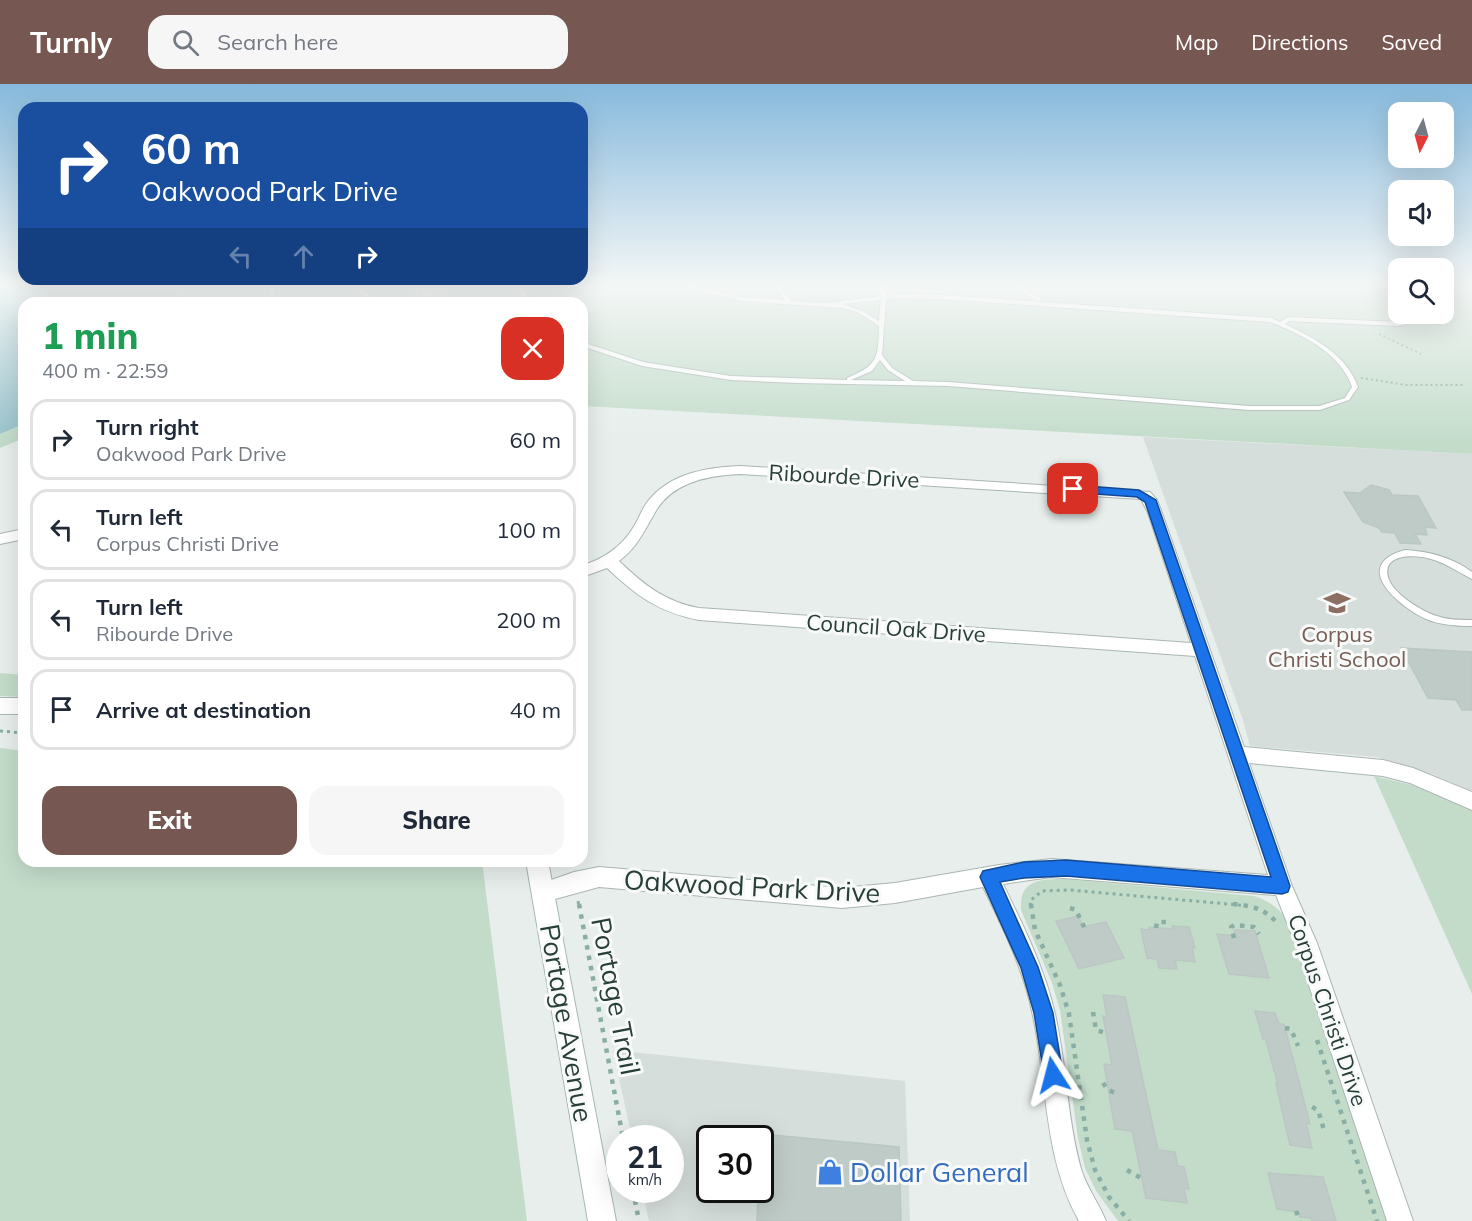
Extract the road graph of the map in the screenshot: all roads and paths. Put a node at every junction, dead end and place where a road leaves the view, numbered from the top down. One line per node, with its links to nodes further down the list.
1 (882, 337): 6 (lane)
2 (1304, 337): 7 (lane)
3 (1386, 337): 5 (path)
4 (588, 346): 8 (lane)
5 (1421, 354)
6 (881, 357): 8 (lane); 9 (lane)
7 (1351, 375): 9 (lane); 10 (path)
8 (840, 381): 9 (lane)
9 (911, 382)
10 (1464, 385)
11 (1145, 495): 14 (street, Ribourde Drive); 18 (street, Corpus Christi Drive)
12 (18, 535): 13 (street)
13 (0, 539)
14 (609, 561): 15 (street, Ribourde Drive); 18 (street, Council Oak Drive)
15 (588, 569)
16 (1472, 576): 17 (lane)
17 (1472, 623)
18 (1201, 650): 23 (street, Corpus Christi Drive)
19 (0, 706): 20 (main road)
20 (18, 706)
21 (0, 731): 22 (path)
22 (18, 732)
23 (1237, 754): 24 (street); 28 (street, Corpus Christi Drive)
24 (1472, 801)
25 (538, 867): 29 (main road, Portage Avenue)
26 (989, 877): 27 (street, Oakwood Park Drive); 28 (street, Oakwood Park Drive); 53 (street)
27 (574, 882): 29 (street, Oakwood Park Drive); 45 (path, Portage Trail)
28 (1282, 886): 57 (street, Corpus Christi Drive)
29 (544, 892): 51 (main road, Portage Avenue)
30 (1070, 908): 33 (path)
31 (1171, 922): 32 (path)
32 (1156, 928)
33 (1085, 929)
34 (1281, 931): 54 (path)
35 (1259, 934): 36 (path)
36 (1234, 938)
37 (1093, 1012): 39 (path)
38 (1285, 1028): 41 (path)
39 (1106, 1033)
40 (1317, 1038): 56 (path)
41 (1298, 1046)
42 (1103, 1083): 43 (path)
43 (1118, 1094)
44 (1312, 1107): 46 (path)
45 (621, 1125)
46 (1324, 1130)
47 (1127, 1170): 48 (path)
48 (1141, 1178)
49 (636, 1203): 52 (path)
50 (1296, 1211): 55 (path)
51 (602, 1221)
52 (639, 1221)
53 (1093, 1221)
54 (1130, 1221)
55 (1300, 1221)
56 (1377, 1221)
57 (1400, 1221)

